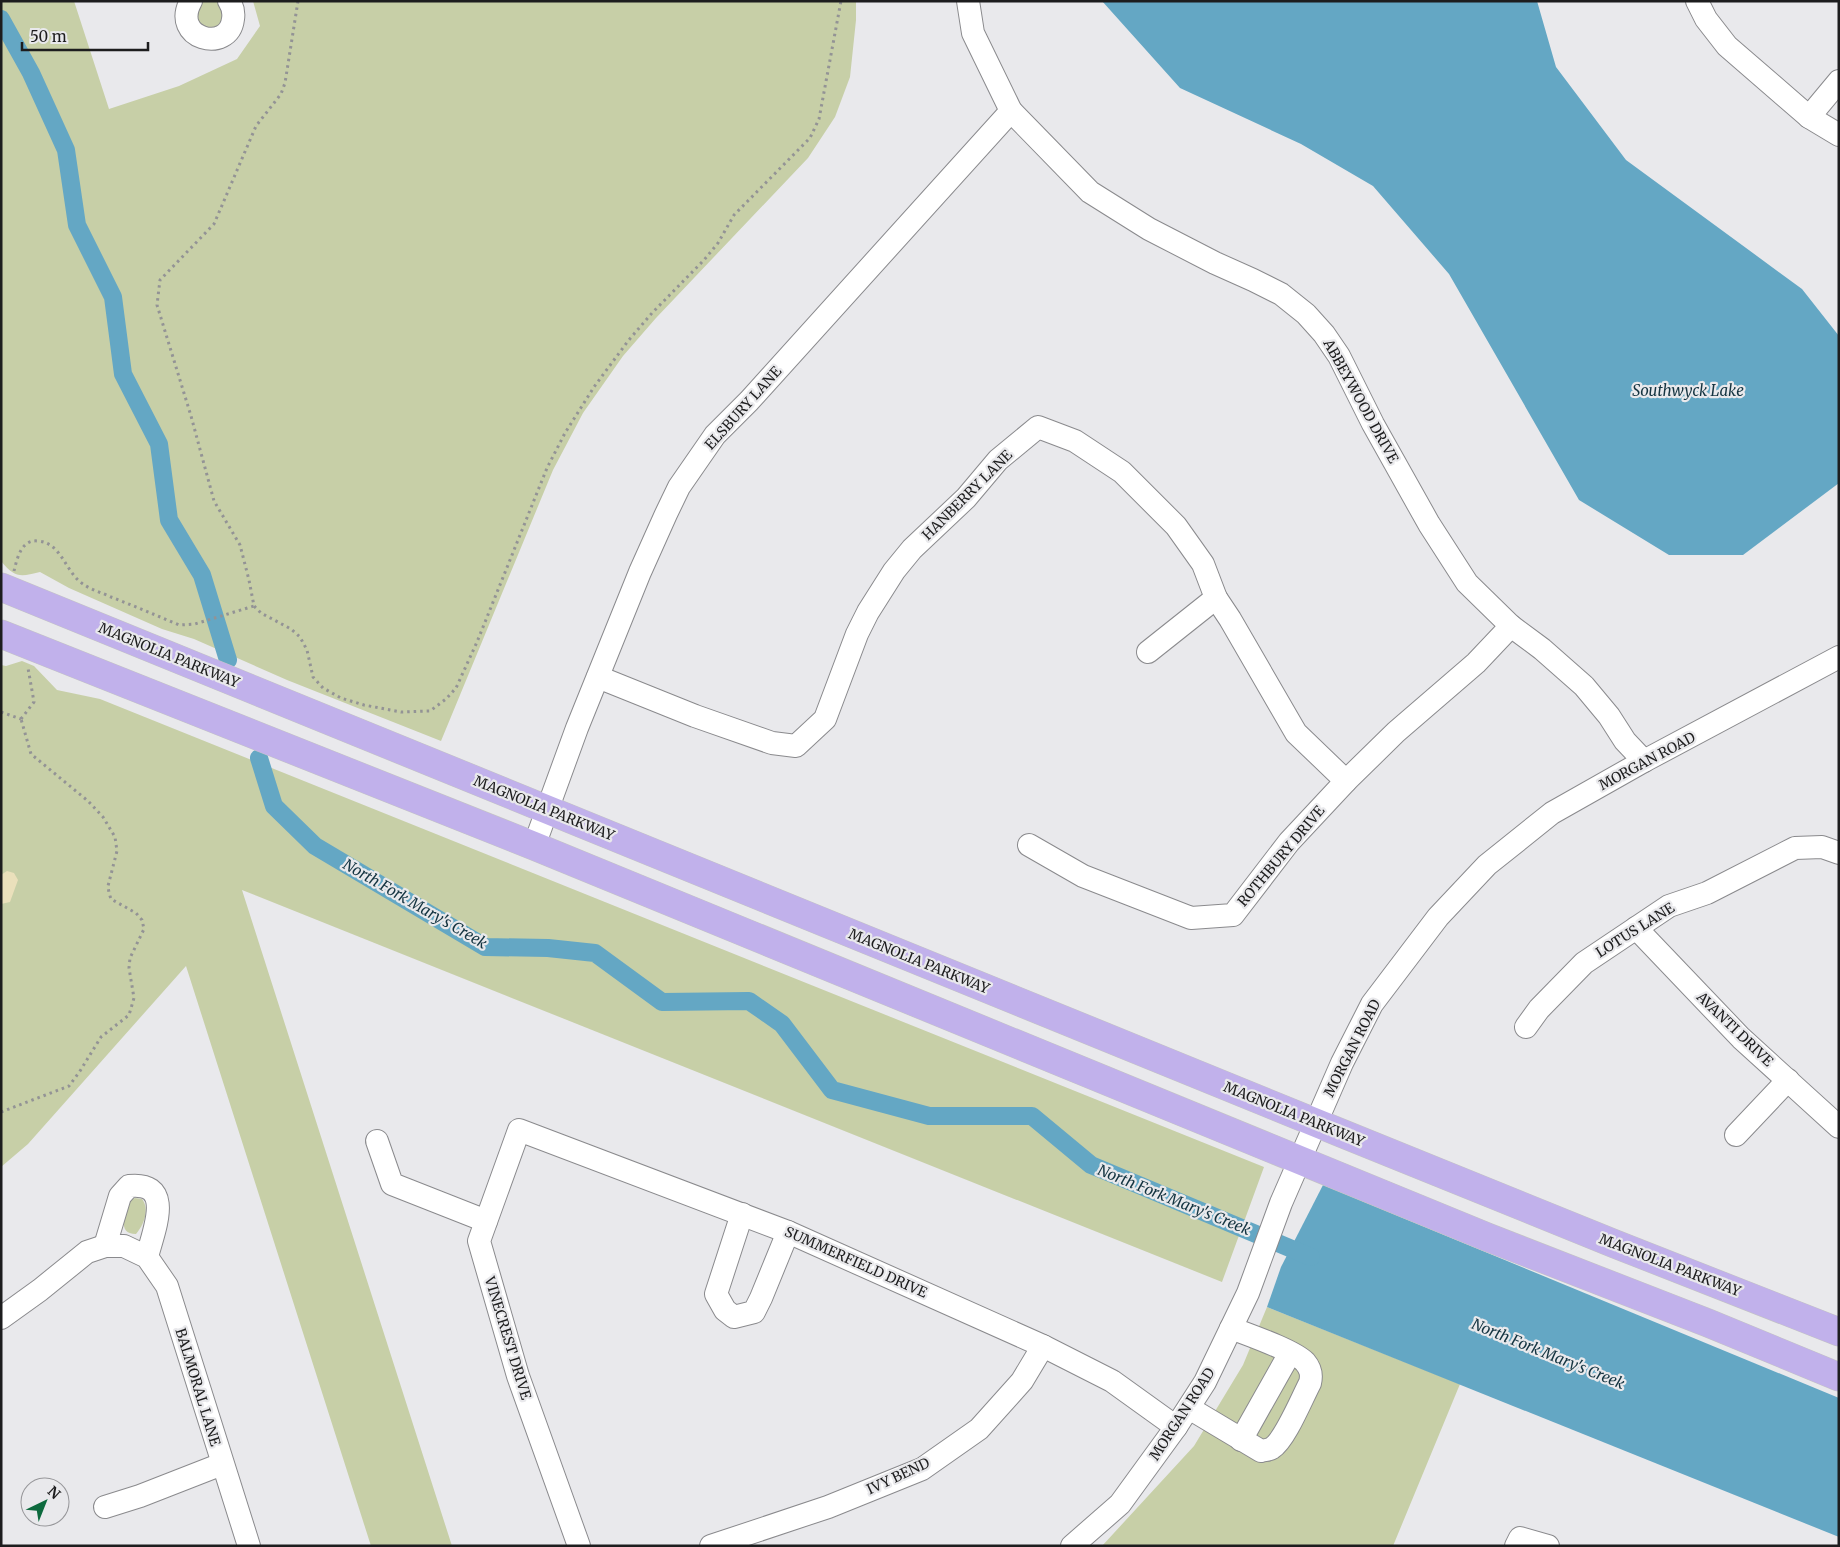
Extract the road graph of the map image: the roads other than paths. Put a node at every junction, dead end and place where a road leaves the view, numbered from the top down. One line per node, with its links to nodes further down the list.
1 (192, 1): 2 (street)
2 (229, 1)
3 (968, 1): 6 (street, ABBEYWOOD DRIVE)
4 (1697, 1): 7 (street)
5 (1839, 81): 7 (street)
6 (1010, 111): 11 (street, ABBEYWOOD DRIVE); 15 (street, ELSBURY LANE)
7 (1809, 117): 8 (street)
8 (1839, 135)
9 (8, 580): 18 (main road, MAGNOLIA PARKWAY)
10 (1216, 598): 13 (street); 15 (street, HANBERRY LANE); 17 (street, HANBERRY LANE)
11 (1510, 626): 16 (street, ABBEYWOOD DRIVE); 17 (street, ROTHBURY DRIVE)
12 (1, 634): 20 (main road)
13 (1148, 652)
14 (1839, 657): 16 (street, MORGAN ROAD)
15 (598, 677): 18 (street, ELSBURY LANE)
16 (1644, 761): 29 (street, MORGAN ROAD)
17 (1346, 781): 19 (street, ROTHBURY DRIVE)
18 (547, 809): 20 (street, ELSBURY LANE); 22 (main road, MAGNOLIA PARKWAY)
19 (1029, 845)
20 (534, 846): 24 (main road)
21 (1830, 850): 23 (street, LOTUS LANE)
22 (791, 908): 24 (main road); 25 (main road, MAGNOLIA PARKWAY)
23 (1636, 928): 26 (street, LOTUS LANE); 28 (street, AVANTI DRIVE)
24 (778, 947): 27 (main road)
25 (1044, 1012): 27 (main road); 29 (main road, MAGNOLIA PARKWAY)
26 (1526, 1027)
27 (1031, 1050): 34 (main road)
28 (1788, 1080): 30 (street, AVANTI DRIVE); 32 (street)
29 (1316, 1123): 34 (street, MORGAN ROAD); 40 (main road, MAGNOLIA PARKWAY)
30 (1839, 1126)
31 (520, 1130): 35 (street, SUMMERFIELD DRIVE); 36 (street, VINECREST DRIVE)
32 (1736, 1135)
33 (377, 1140): 36 (street)
34 (1299, 1160): 42 (main road); 43 (street, MORGAN ROAD)
35 (742, 1214): 37 (street, SUMMERFIELD DRIVE); 37 (street)
36 (486, 1221): 54 (street, VINECREST DRIVE)
37 (788, 1232): 45 (street, SUMMERFIELD DRIVE)
38 (115, 1246): 39 (street, BALMORAL LANE); 39 (street); 41 (street)
39 (147, 1257): 51 (street, BALMORAL LANE)
40 (1726, 1287): 42 (main road); 44 (main road, MAGNOLIA PARKWAY)
41 (1, 1318)
42 (1708, 1323): 47 (main road)
43 (1231, 1328): 46 (street); 48 (street, MORGAN ROAD)
44 (1839, 1332)
45 (1043, 1346): 49 (street, SUMMERFIELD DRIVE); 55 (street, IVY BEND)
46 (1290, 1352): 50 (street); 50 (street)
47 (1839, 1377)
48 (1188, 1408): 49 (street, MORGAN ROAD); 50 (street)
49 (1176, 1427): 56 (street, MORGAN ROAD)
50 (1241, 1440)
51 (222, 1464): 52 (street); 53 (street, BALMORAL LANE)
52 (105, 1507)
53 (249, 1546)
54 (579, 1546)
55 (711, 1546)
56 (1072, 1546)
57 (1516, 1546): 58 (street)
58 (1548, 1546)

